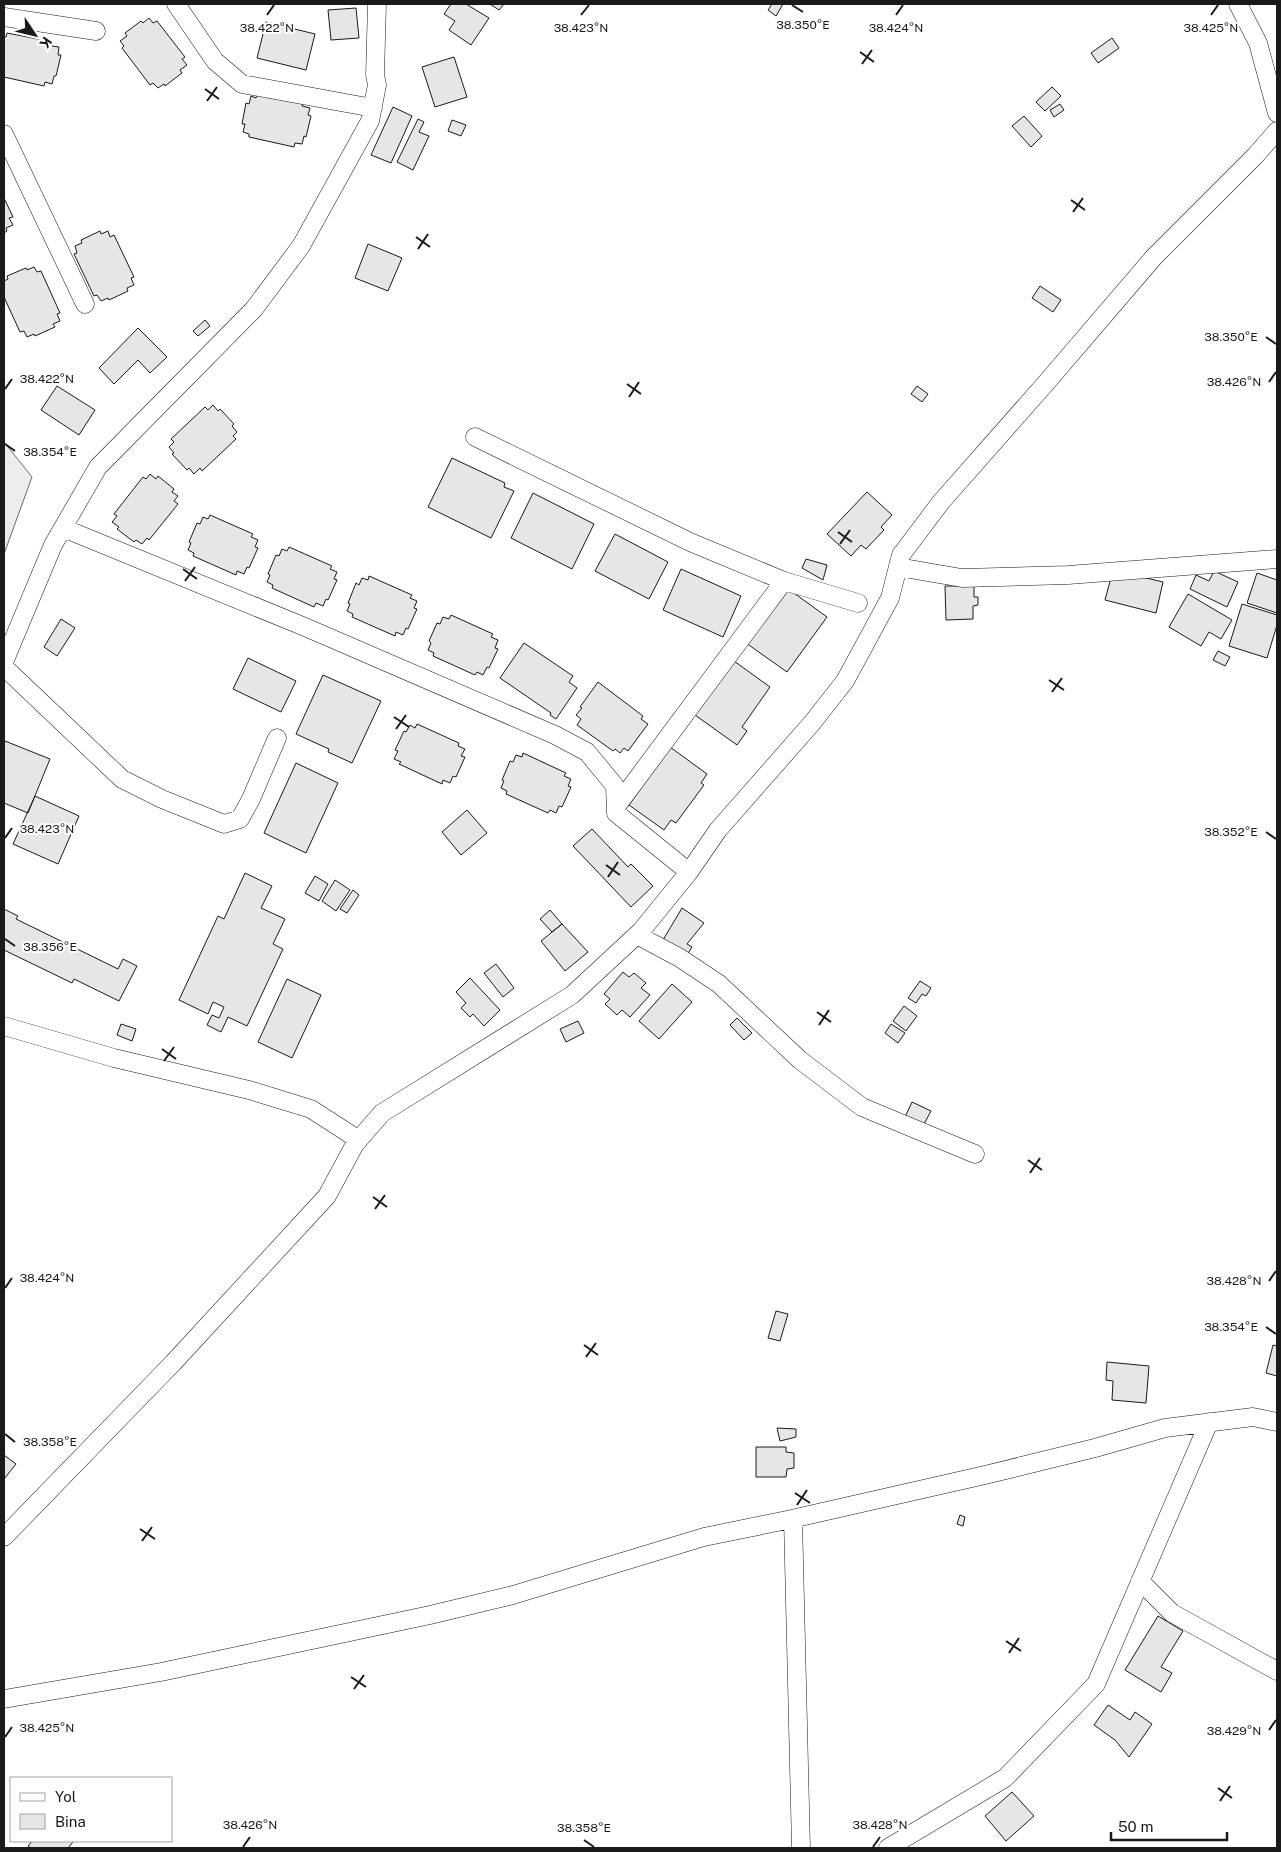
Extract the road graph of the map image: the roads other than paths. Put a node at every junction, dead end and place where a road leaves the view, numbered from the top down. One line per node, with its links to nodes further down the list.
1 (176, 4): 6 (street)
2 (377, 4): 6 (street)
3 (1238, 4): 7 (street)
4 (4, 17): 5 (street)
5 (96, 31)
6 (373, 108): 12 (street)
7 (1277, 113)
8 (1277, 131): 14 (street)
9 (4, 134): 10 (street)
10 (85, 304)
11 (475, 437): 15 (street)
12 (63, 528): 17 (street); 20 (street)
13 (1277, 559): 14 (street)
14 (898, 567): 21 (street)
15 (784, 581): 16 (street); 20 (street)
16 (858, 603)
17 (4, 662)
18 (4, 667): 19 (street)
19 (277, 738)
20 (616, 808): 21 (street)
21 (690, 872): 22 (street)
22 (637, 935): 24 (street); 25 (street)
23 (4, 1026): 24 (street)
24 (359, 1140): 29 (street)
25 (975, 1154)
26 (1210, 1422): 27 (street); 28 (street); 30 (street)
27 (1277, 1422)
28 (793, 1519): 32 (street); 33 (street)
29 (4, 1538)
30 (1140, 1582): 31 (street); 34 (street)
31 (1277, 1671)
32 (4, 1699)
33 (801, 1848)
34 (888, 1848)

